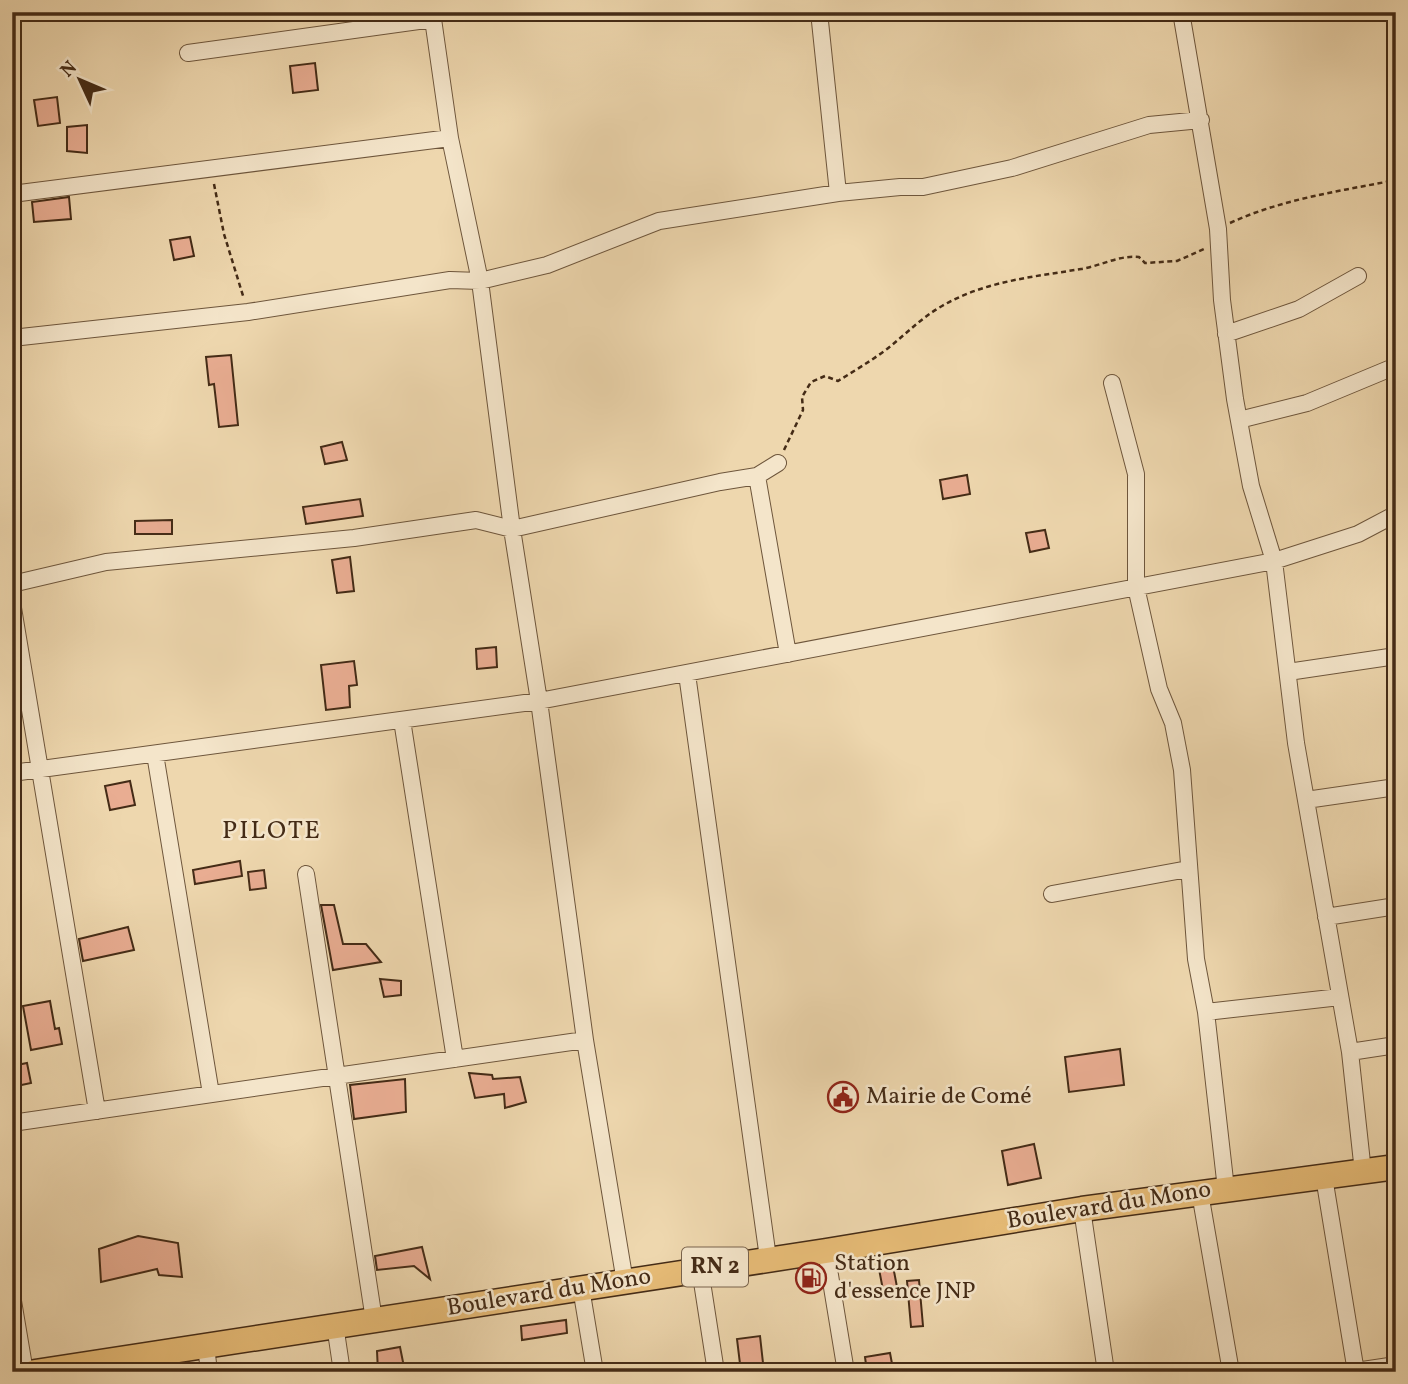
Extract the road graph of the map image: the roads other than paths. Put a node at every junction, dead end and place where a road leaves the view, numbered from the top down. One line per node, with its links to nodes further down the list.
1 (819, 12): 7 (street)
2 (1181, 12): 5 (street)
3 (433, 16): 4 (street); 6 (street)
4 (188, 53)
5 (1200, 120): 7 (street); 11 (street)
6 (450, 138): 8 (street); 10 (street)
7 (838, 193): 10 (street)
8 (12, 194)
9 (1358, 276): 11 (street)
10 (480, 281): 12 (street); 19 (street)
11 (1226, 334): 15 (street)
12 (12, 338)
13 (1396, 366): 15 (street)
14 (1112, 383): 22 (street)
15 (1239, 420): 20 (street)
16 (778, 463): 17 (street)
17 (757, 476): 19 (street); 24 (street)
18 (1396, 514): 20 (street)
19 (512, 529): 21 (street); 28 (street)
20 (1274, 561): 22 (street); 26 (street)
21 (12, 584)
22 (1136, 587): 24 (street); 35 (street)
23 (12, 602): 31 (street)
24 (788, 654): 27 (street)
25 (1396, 656): 26 (street)
26 (1288, 672): 34 (street)
27 (687, 674): 28 (street); 57 (street)
28 (539, 701): 29 (street); 42 (street)
29 (402, 720): 30 (street); 45 (street)
30 (155, 754): 31 (street); 47 (street)
31 (40, 769): 32 (street); 48 (street)
32 (12, 773)
33 (1396, 787): 34 (street)
34 (1306, 800): 39 (street)
35 (1188, 869): 37 (street); 41 (street)
36 (306, 874): 46 (street)
37 (1052, 894)
38 (1396, 906): 39 (street)
39 (1326, 917): 40 (street)
40 (1340, 998): 41 (street); 44 (street)
41 (1206, 1012): 53 (street)
42 (586, 1040): 45 (street); 59 (street)
43 (1396, 1045): 44 (street)
44 (1350, 1052): 51 (street)
45 (456, 1059): 46 (street)
46 (337, 1076): 47 (street); 62 (street)
47 (211, 1094): 48 (street)
48 (97, 1111): 49 (street)
49 (12, 1123)
50 (1396, 1167): 51 (main road, Boulevard du Mono / RN 2)
51 (1363, 1172): 52 (main road, Boulevard du Mono / RN 2)
52 (1324, 1177): 53 (main road, Boulevard du Mono / RN 2); 67 (street)
53 (1226, 1189): 54 (main road, Boulevard du Mono / RN 2)
54 (1200, 1193): 55 (main road, Boulevard du Mono / RN 2); 76 (street)
55 (1082, 1209): 56 (main road, Boulevard du Mono / RN 2); 75 (street)
56 (826, 1251): 57 (main road, Boulevard du Mono / RN 2); 74 (street)
57 (768, 1258): 58 (main road, Boulevard du Mono / RN 2)
58 (700, 1269): 59 (main road, Boulevard du Mono / RN 2); 73 (street)
59 (625, 1282): 60 (main road, Boulevard du Mono / RN 2)
60 (581, 1288): 62 (main road, Boulevard du Mono / RN 2); 72 (street)
61 (12, 1295): 68 (street)
62 (374, 1320): 63 (main road, Boulevard du Mono / RN 2)
63 (335, 1325): 64 (main road, Boulevard du Mono / RN 2); 71 (street)
64 (205, 1346): 66 (main road, Boulevard du Mono / RN 2); 70 (street)
65 (1396, 1365): 67 (street)
66 (87, 1368): 69 (main road, Boulevard du Mono / RN 2)
67 (1356, 1371)
68 (25, 1372)
69 (34, 1372)
70 (209, 1372)
71 (342, 1372)
72 (595, 1372)
73 (716, 1372)
74 (846, 1372)
75 (1107, 1372)
76 (1231, 1372)

